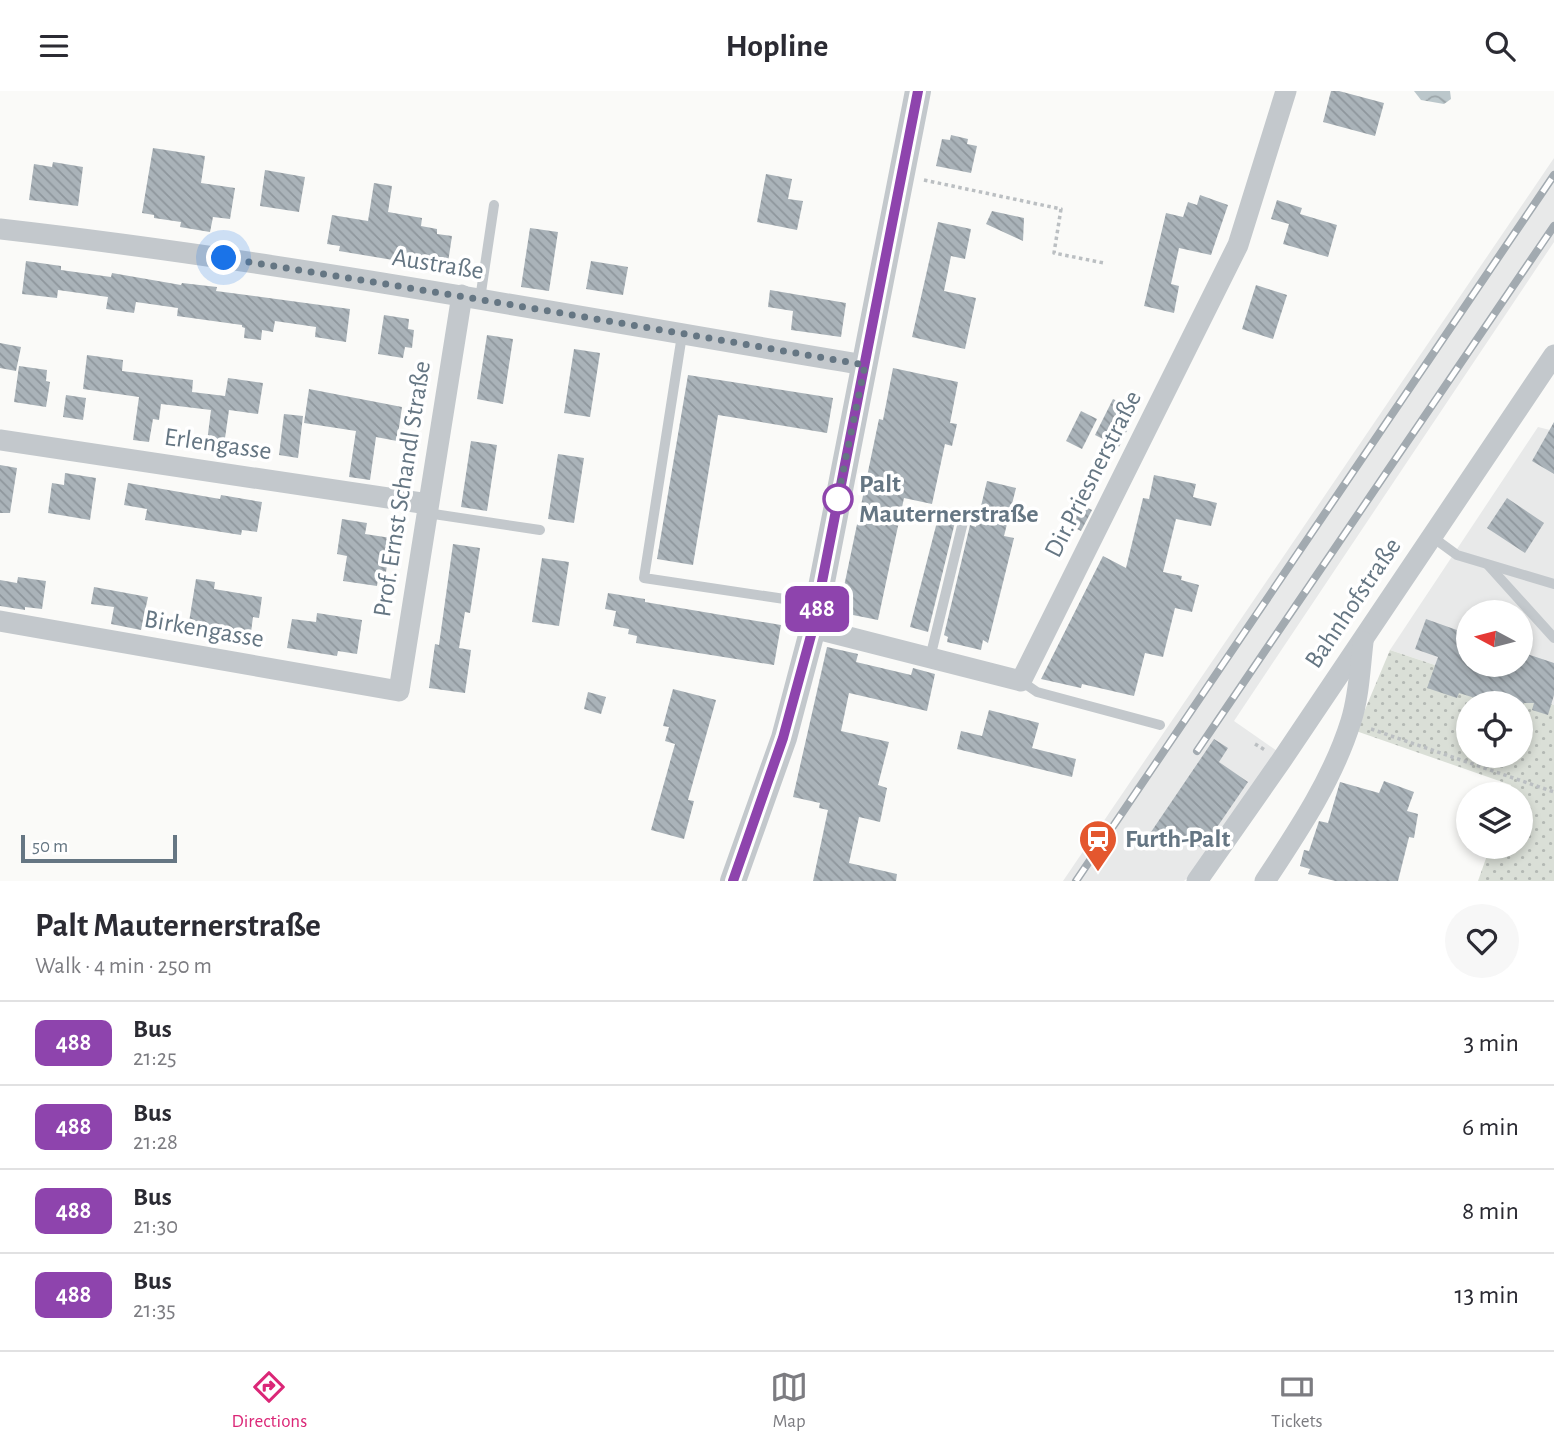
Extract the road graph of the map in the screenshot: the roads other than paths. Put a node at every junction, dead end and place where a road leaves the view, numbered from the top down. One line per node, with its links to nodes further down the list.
1 (918, 91): 8 (street)
2 (1286, 91): 21 (street, Dir.Priesnerstraße)
3 (494, 205): 5 (lane)
4 (0, 229): 5 (street, Austraße)
5 (471, 297): 6 (street, Austraße); 10 (street, Prof. Ernst Schandl Straße)
6 (682, 335): 8 (street, Austraße); 16 (lane)
7 (1554, 355): 13 (street, Bahnhofstraße)
8 (865, 365): 16 (street)
9 (0, 440): 10 (street, Erlengasse)
10 (428, 508): 12 (lane); 22 (street, Prof. Ernst Schandl Straße)
11 (963, 522): 20 (lane)
12 (540, 530)
13 (1431, 537): 14 (lane); 19 (street, Bahnhofstraße)
14 (1488, 564): 15 (lane); 18 (lane)
15 (1554, 584)
16 (815, 616): 20 (street); 24 (street)
17 (0, 621): 22 (street, Birkengasse)
18 (1554, 638)
19 (1363, 640): 25 (street, Bahnhofstraße); 26 (street)
20 (930, 658): 21 (street)
21 (1021, 681): 23 (lane)
22 (399, 691)
23 (1160, 725)
24 (733, 881)
25 (1197, 881)
26 (1265, 881)

